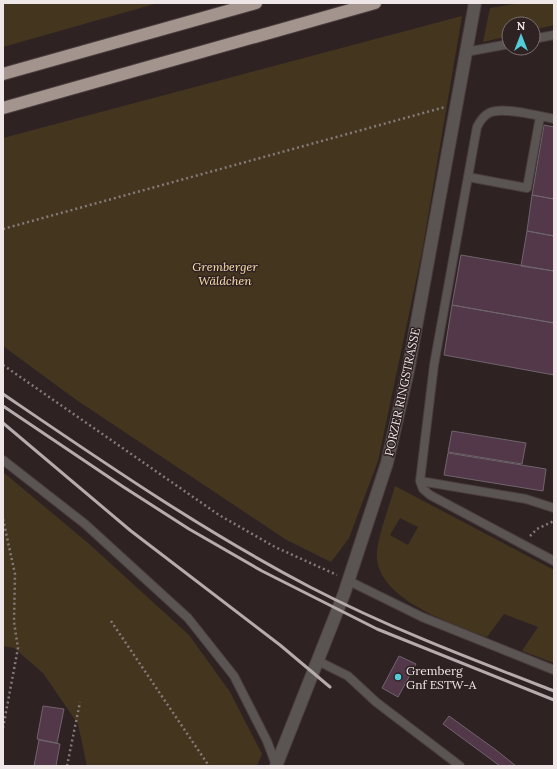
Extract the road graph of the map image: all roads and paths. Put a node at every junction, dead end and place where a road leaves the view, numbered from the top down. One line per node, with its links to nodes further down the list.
1 (256, 3): 8 (highway)
2 (375, 3): 10 (highway)
3 (474, 3): 7 (street, PORZER RINGSTRASSE)
4 (554, 35): 5 (lane)
5 (541, 37)
6 (501, 44): 7 (lane)
7 (467, 46): 9 (street, PORZER RINGSTRASSE)
8 (3, 74)
9 (457, 104): 14 (path); 23 (street, PORZER RINGSTRASSE)
10 (3, 108)
11 (540, 116): 12 (lane); 13 (lane); 13 (lane)
12 (554, 119)
13 (468, 177): 17 (lane)
14 (3, 229)
15 (3, 365): 23 (path)
16 (3, 460): 31 (lane)
17 (420, 481): 18 (lane); 21 (lane)
18 (554, 508)
19 (3, 519): 28 (path)
20 (554, 520): 21 (path)
21 (522, 544): 22 (lane)
22 (554, 561)
23 (349, 581): 25 (street, PORZER RINGSTRASSE); 26 (lane)
24 (111, 621): 30 (path)
25 (318, 661): 31 (street, PORZER RINGSTRASSE); 32 (lane)
26 (554, 670)
27 (80, 702): 29 (path)
28 (3, 728)
29 (67, 766)
30 (209, 766)
31 (276, 766)
32 (460, 766)

